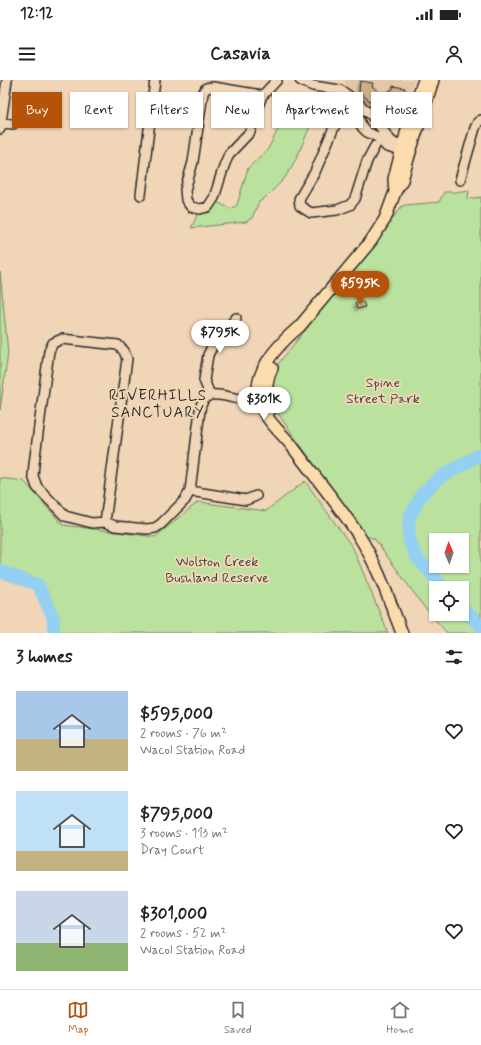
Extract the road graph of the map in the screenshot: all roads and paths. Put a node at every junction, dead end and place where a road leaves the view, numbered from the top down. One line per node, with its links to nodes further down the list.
1 (7, 80): 15 (street)
2 (155, 80): 21 (street)
3 (277, 80): 8 (street)
4 (300, 80): 7 (street)
5 (433, 80): 19 (main road)
6 (422, 83): 19 (main road)
7 (343, 92)
8 (264, 94)
9 (262, 96): 9 (street)
10 (363, 108): 11 (street)
11 (369, 114): 12 (street); 19 (street)
12 (363, 115)
13 (481, 120): 20 (street)
14 (12, 124): 15 (street)
15 (0, 126)
16 (334, 128): 18 (street)
17 (363, 128): 19 (street)
18 (375, 146)
19 (406, 150): 26 (main road)
20 (460, 180)
21 (142, 194)
22 (236, 318): 24 (street)
23 (204, 329): 24 (street)
24 (216, 342): 25 (street)
25 (210, 395): 26 (street); 27 (street)
26 (263, 397): 30 (main road)
27 (190, 491): 28 (street); 29 (street)
28 (256, 496)
29 (105, 522): 29 (street)
30 (402, 633)

